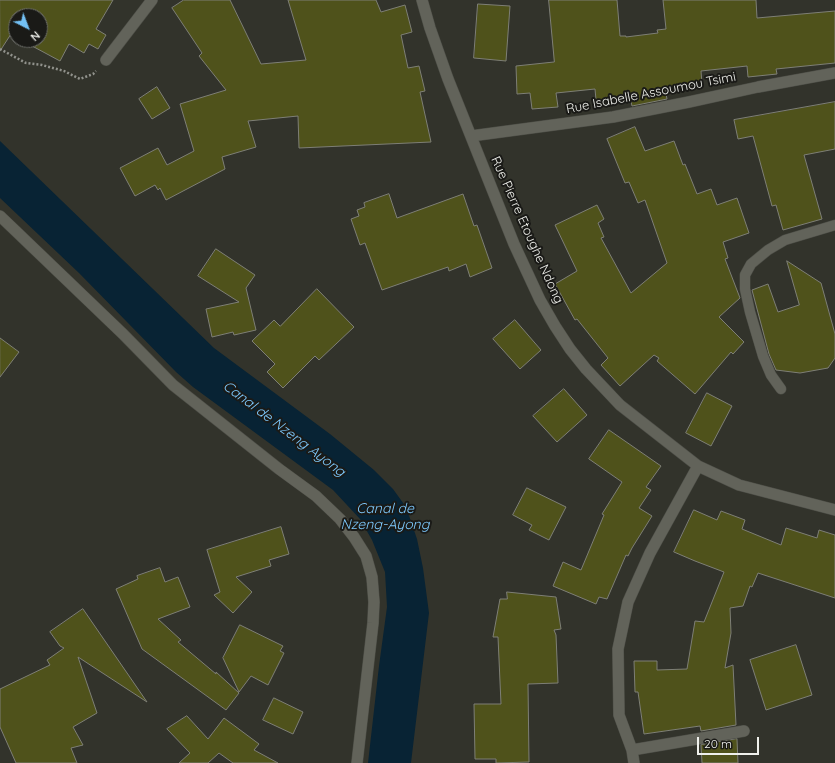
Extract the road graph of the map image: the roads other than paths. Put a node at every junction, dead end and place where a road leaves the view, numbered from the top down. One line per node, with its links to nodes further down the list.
1 (152, 0): 3 (street)
2 (422, 0): 5 (street, Rue Pierre Etoughe Ndong)
3 (106, 60)
4 (835, 73): 5 (street, Rue Isabelle Assoumou Tsimi)
5 (471, 136): 9 (street, Rue Pierre Etoughe Ndong)
6 (0, 216): 13 (street)
7 (835, 225): 8 (lane)
8 (781, 389)
9 (698, 466): 10 (street, Rue Pierre Etoughe Ndong); 12 (street)
10 (835, 510)
11 (744, 731): 12 (street)
12 (632, 750): 14 (street)
13 (357, 763)
14 (634, 763)

